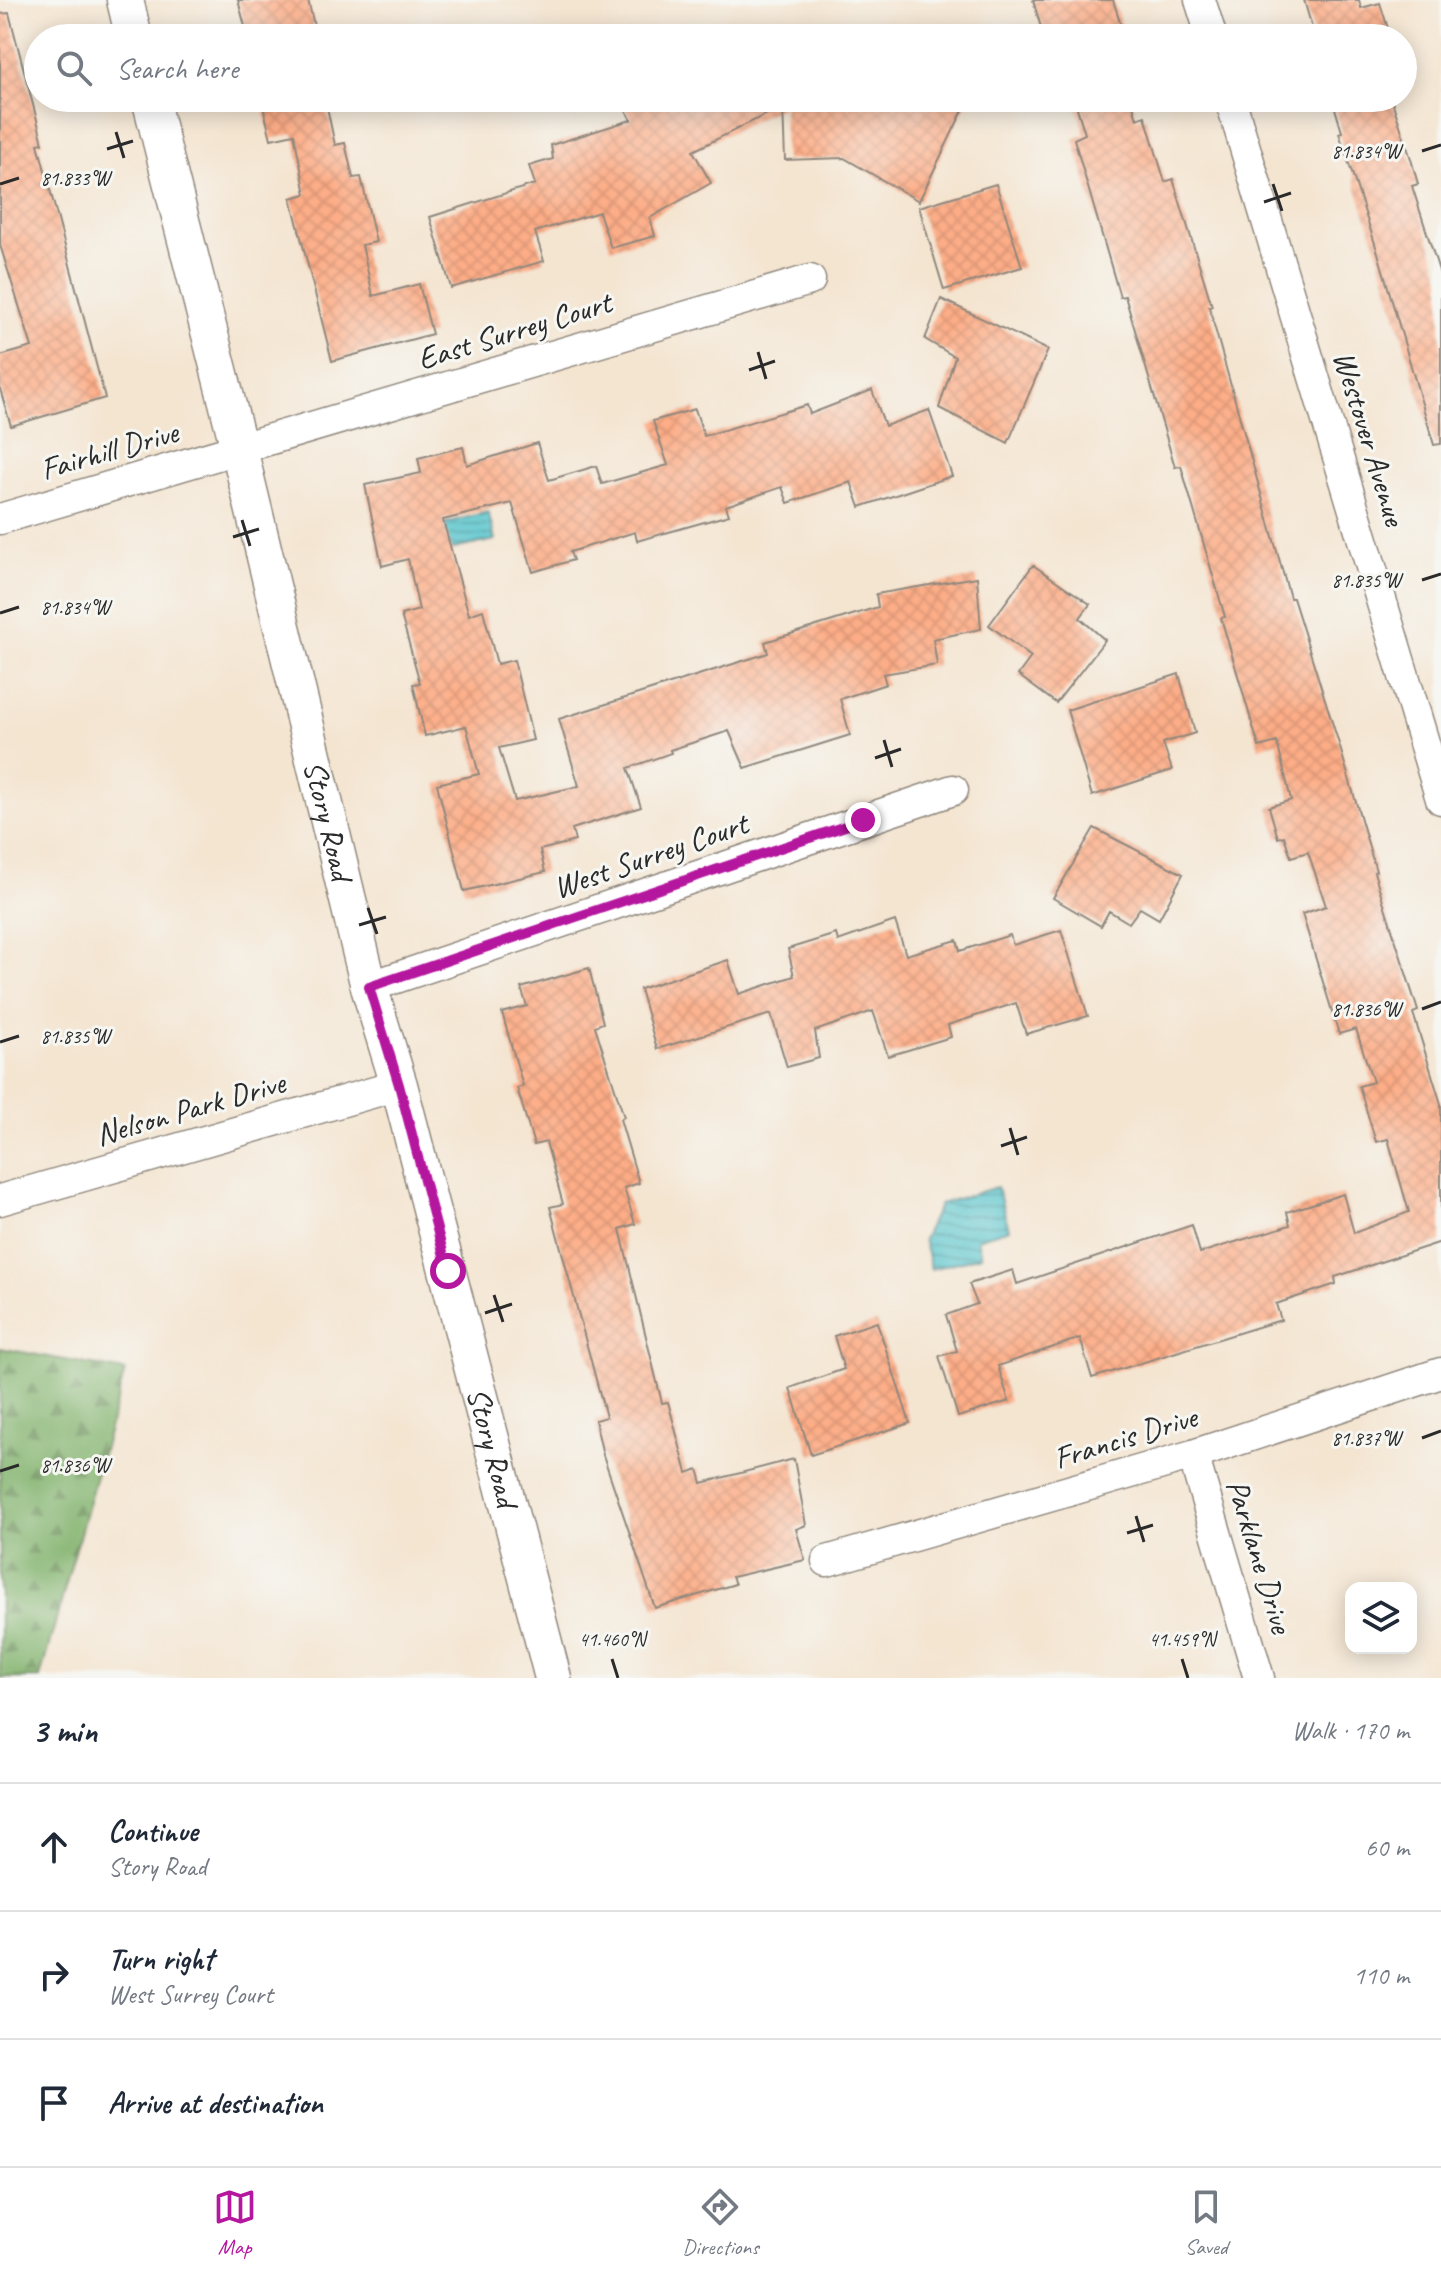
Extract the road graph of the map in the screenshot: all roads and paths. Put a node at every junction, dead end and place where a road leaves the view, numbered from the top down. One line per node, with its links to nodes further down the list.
1 (125, 0): 3 (street)
2 (1200, 0): 4 (street)
3 (131, 24)
4 (1208, 24)
5 (154, 112): 8 (street, Story Road)
6 (1234, 112): 11 (street, Westover Avenue)
7 (810, 280): 8 (street, East Surrey Court)
8 (239, 449): 9 (street, Fairhill Drive); 12 (street, Story Road)
9 (0, 519)
10 (953, 790): 12 (street, West Surrey Court)
11 (1441, 799)
12 (369, 987): 13 (street, Story Road)
13 (399, 1085): 14 (street, Nelson Park Drive); 18 (street, Story Road)
14 (0, 1200)
15 (1441, 1373): 16 (street, Francis Drive)
16 (1193, 1455): 17 (street, Francis Drive); 19 (street, Parklane Drive)
17 (827, 1561)
18 (553, 1678)
19 (1259, 1678)

